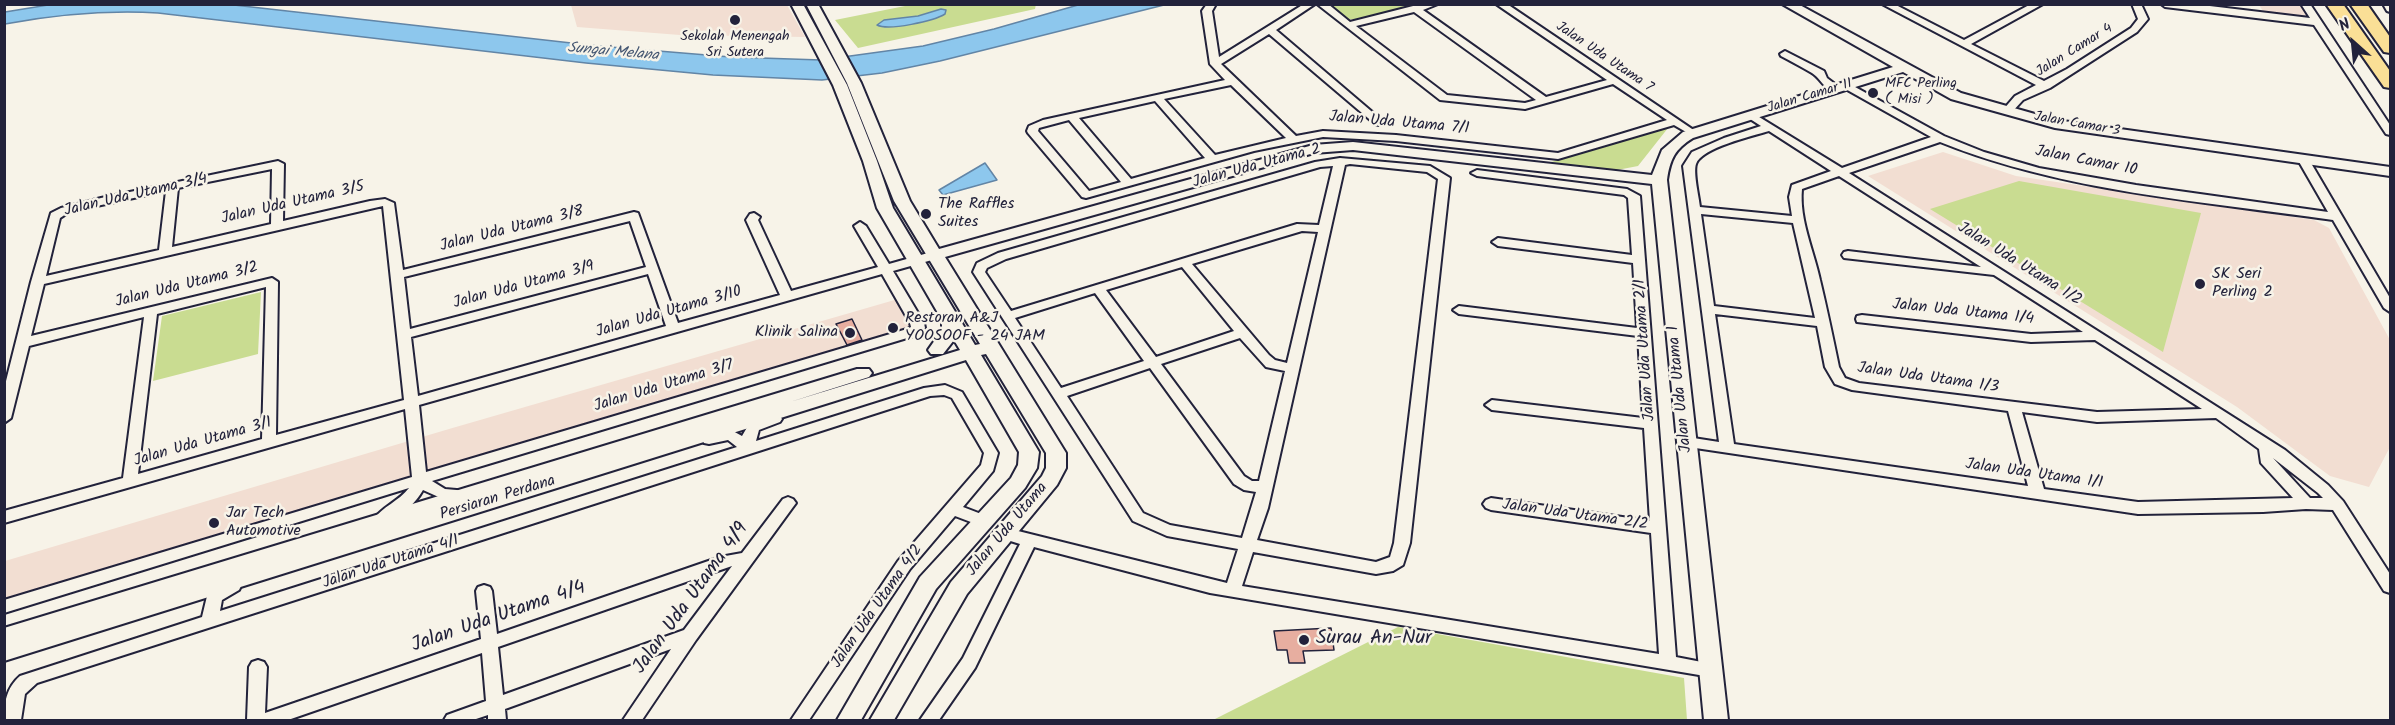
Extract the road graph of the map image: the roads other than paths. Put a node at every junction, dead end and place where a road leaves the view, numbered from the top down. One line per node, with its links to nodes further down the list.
1 (797, 4): 28 (street)
2 (812, 4): 28 (street)
3 (1311, 4): 24 (street)
4 (1321, 4): 23 (street)
5 (1434, 4): 19 (street)
6 (1500, 4): 32 (street, Jalan Uda Utama 7)
7 (1788, 4): 30 (street, Jalan Camar 3)
8 (1886, 4): 21 (street)
9 (1907, 4): 21 (street)
10 (2039, 4): 26 (street)
11 (2136, 4): 35 (street, Jalan Camar 4)
12 (2165, 4): 18 (street)
13 (2305, 4): 22 (street)
14 (2334, 4): 33 (highway)
15 (2358, 4): 25 (highway)
16 (2387, 4): 20 (street)
17 (1211, 5): 29 (street)
18 (2219, 8): 22 (street)
19 (1416, 9): 23 (street); 38 (street)
20 (2391, 9)
21 (1897, 10): 26 (street)
22 (2316, 22): 45 (street)
23 (1349, 25): 38 (street)
24 (1270, 30): 29 (street); 43 (street)
25 (2387, 39)
26 (1964, 44): 35 (street)
27 (1785, 54): 36 (street, Jalan Camar 10)
28 (831, 55): 34 (street)
29 (1215, 64): 31 (street)
30 (1903, 68): 36 (street, Jalan Camar 11); 39 (street, Jalan Camar 3)
31 (1233, 81): 37 (street); 47 (street)
32 (1614, 81): 38 (street); 42 (street, Jalan Uda Utama 7)
33 (2391, 83)
34 (847, 84): 65 (street, Jalan Uda Utama); 74 (street, Jalan Uda Utama)
35 (2046, 86): 39 (street, Jalan Camar 4)
36 (1840, 87): 40 (street, Jalan Camar 11); 48 (street, Jalan Camar 10)
37 (1158, 99): 41 (street); 49 (street)
38 (1545, 101)
39 (2007, 111): 51 (street, Jalan Camar 3)
40 (1751, 115): 44 (street, Jalan Uda Utama 1/2); 46 (street)
41 (1073, 118): 58 (street); 58 (street, Jalan Uda Utama 7/1)
42 (1675, 121): 46 (street, Jalan Uda Utama 7); 47 (street, Jalan Uda Utama 7/1)
43 (1379, 122)
44 (1770, 127): 53 (street, Jalan Uda Utama 1/2); 61 (street)
45 (2391, 132)
46 (1693, 133): 50 (street)
47 (1292, 138): 49 (street, Jalan Uda Utama 7/1)
48 (1940, 138): 53 (street, Jalan Uda Utama 1/3); 63 (street, Jalan Camar 10)
49 (1212, 159): 58 (street, Jalan Uda Utama 7/1)
50 (1662, 159): 56 (street); 57 (street, Jalan Uda Utama 1)
51 (2304, 160): 54 (street, Jalan Camar 3); 63 (street)
52 (1340, 161): 68 (street); 89 (street); 136 (street)
53 (1840, 172): 64 (street, Jalan Uda Utama 1/3); 79 (street, Jalan Uda Utama 1/2)
54 (2391, 172)
55 (1477, 173): 75 (street, Jalan Uda Utama 2/1)
56 (1620, 175): 57 (street, Jalan Uda Utama 2); 60 (street); 69 (street, Jalan Uda Utama 2)
57 (1659, 180): 60 (street, Jalan Uda Utama 1)
58 (1129, 184)
59 (172, 186): 66 (street, Jalan Uda Utama 3/4); 71 (street); 81 (street, Jalan Uda Utama 3/4)
60 (1661, 201): 114 (street, Jalan Uda Utama 1)
61 (1694, 210): 64 (street); 86 (street)
62 (754, 217): 84 (street)
63 (2337, 217): 85 (street)
64 (1798, 220): 92 (street, Jalan Uda Utama 1/3)
65 (917, 225): 69 (street); 72 (street, Jalan Uda Utama)
66 (277, 226): 71 (street, Jalan Uda Utama 3/5); 80 (street, Jalan Uda Utama 3/5)
67 (860, 226): 78 (street)
68 (1324, 229): 76 (street); 103 (street)
69 (982, 242): 72 (street, Jalan Uda Utama 2); 82 (street)
70 (1498, 242): 75 (street)
71 (165, 252): 81 (street, Jalan Uda Utama 3/5)
72 (935, 255): 74 (street, Jalan Uda Utama 3/10); 82 (street, Jalan Uda Utama)
73 (1848, 255): 79 (street)
74 (916, 260): 78 (street, Jalan Uda Utama 3/10); 91 (street, Jalan Uda Utama)
75 (1639, 260): 95 (street, Jalan Uda Utama 2/1)
76 (1184, 262): 83 (street); 94 (street)
77 (653, 269): 80 (street, Jalan Uda Utama 3/8); 93 (street); 96 (street, Jalan Uda Utama 3/9)
78 (886, 269): 84 (street, Jalan Uda Utama 3/10); 120 (street, Jalan Uda Utama 3/7)
79 (1999, 273): 97 (street, Jalan Uda Utama 1/2)
80 (398, 275): 96 (street, Jalan Uda Utama 3/5)
81 (37, 282): 99 (street, Jalan Uda Utama 3/4)
82 (952, 282): 98 (street, Jalan Uda Utama)
83 (1098, 288): 89 (street); 102 (street)
84 (787, 297): 93 (street, Jalan Uda Utama 3/10)
85 (2391, 308)
86 (1708, 309): 92 (street); 117 (street)
87 (1459, 310): 95 (street)
88 (152, 311): 99 (street, Jalan Uda Utama 3/2); 115 (street, Jalan Uda Utama 3/2); 121 (street)
89 (1007, 316): 105 (street)
90 (1862, 319): 97 (street, Jalan Uda Utama 1/4)
91 (951, 321): 100 (street, Jalan Uda Utama); 101 (street)
92 (1823, 323): 109 (street, Jalan Uda Utama 1/3)
93 (674, 329): 107 (street, Jalan Uda Utama 3/10)
94 (1242, 333): 102 (street); 103 (street)
95 (1644, 333): 112 (street, Jalan Uda Utama 2/1)
96 (404, 335): 107 (street, Jalan Uda Utama 3/5)
97 (2097, 336): 110 (street, Jalan Uda Utama 1/2)
98 (988, 340): 100 (street, Persiaran Perdana); 134 (street, Jalan Uda Utama)
99 (22, 343): 111 (street, Jalan Uda Utama 3/4)
100 (967, 347): 101 (street, Persiaran Perdana); 104 (street, Jalan Uda Utama)
101 (939, 356): 104 (street); 106 (street, Persiaran Perdana); 124 (street, Persiaran Perdana)
102 (1153, 363): 105 (street); 122 (street)
103 (1292, 368): 122 (street)
104 (984, 376): 131 (street, Jalan Uda Utama)
105 (1058, 394): 136 (street)
106 (833, 395): 118 (street); 119 (street, Persiaran Perdana)
107 (411, 403): 115 (street, Jalan Uda Utama 3/1); 120 (street, Jalan Uda Utama 3/5)
108 (1492, 405): 112 (street)
109 (2014, 408): 110 (street, Jalan Uda Utama 1/3); 123 (street)
110 (2219, 412): 116 (street, Jalan Uda Utama 1/2)
111 (4, 418)
112 (1651, 424): 133 (street, Jalan Uda Utama 2/1)
113 (800, 434): 118 (street, Jalan Uda Utama 4/1); 129 (street, Jalan Uda Utama 4/2)
114 (1687, 442): 117 (street, Jalan Uda Utama 1/1); 152 (street, Jalan Uda Utama 1)
115 (268, 443): 121 (street, Jalan Uda Utama 3/1)
116 (2266, 447): 126 (street, Jalan Uda Utama 1/2); 128 (street, Jalan Uda Utama 1/2)
117 (1727, 448): 123 (street, Jalan Uda Utama 1/1)
118 (749, 449): 119 (street); 143 (street, Jalan Uda Utama 4/1)
119 (630, 458): 138 (street, Persiaran Perdana)
120 (420, 481): 124 (street); 132 (street); 142 (street)
121 (130, 482): 130 (street, Jalan Uda Utama 3/1)
122 (1264, 487): 136 (street)
123 (2038, 494): 126 (street, Jalan Uda Utama 1/1)
124 (465, 495): 132 (street, Persiaran Perdana)
125 (788, 503): 137 (street, Jalan Uda Utama 4/9)
126 (2306, 503): 128 (street, Jalan Uda Utama 1/1)
127 (1491, 504): 133 (street, Jalan Uda Utama 2/2)
128 (2338, 505): 139 (street, Jalan Uda Utama 1/2)
129 (952, 509): 131 (street); 159 (street, Jalan Uda Utama 4/2)
130 (4, 517)
131 (984, 521): 160 (street, Jalan Uda Utama)
132 (375, 523): 145 (street, Persiaran Perdana)
133 (1659, 528): 150 (street, Jalan Uda Utama 2/1)
134 (1006, 534): 135 (street); 161 (street, Jalan Uda Utama)
135 (1030, 540): 141 (street); 162 (street)
136 (1247, 544): 141 (street)
137 (745, 559): 144 (street, Jalan Uda Utama 4/9); 147 (street, Jalan Uda Utama 4/4)
138 (279, 567): 143 (street); 146 (street, Persiaran Perdana)
139 (2391, 587)
140 (484, 591): 147 (street)
141 (1232, 591): 150 (street)
142 (4, 607)
143 (210, 621): 154 (street, Jalan Uda Utama 4/1)
144 (690, 635): 153 (street); 158 (street, Jalan Uda Utama 4/9)
145 (4, 637)
146 (30, 644): 148 (street, Persiaran Perdana); 149 (street)
147 (489, 644): 153 (street); 156 (street, Jalan Uda Utama 4/4)
148 (4, 652)
149 (4, 660)
150 (1668, 663): 152 (street)
151 (258, 667): 155 (street)
152 (1711, 670): 163 (street, Jalan Uda Utama 1)
153 (497, 713): 157 (street)
154 (12, 720)
155 (256, 720)
156 (268, 720)
157 (453, 720)
158 (632, 720)
159 (800, 720)
160 (849, 720)
161 (882, 720)
162 (929, 720)
163 (1716, 720)

